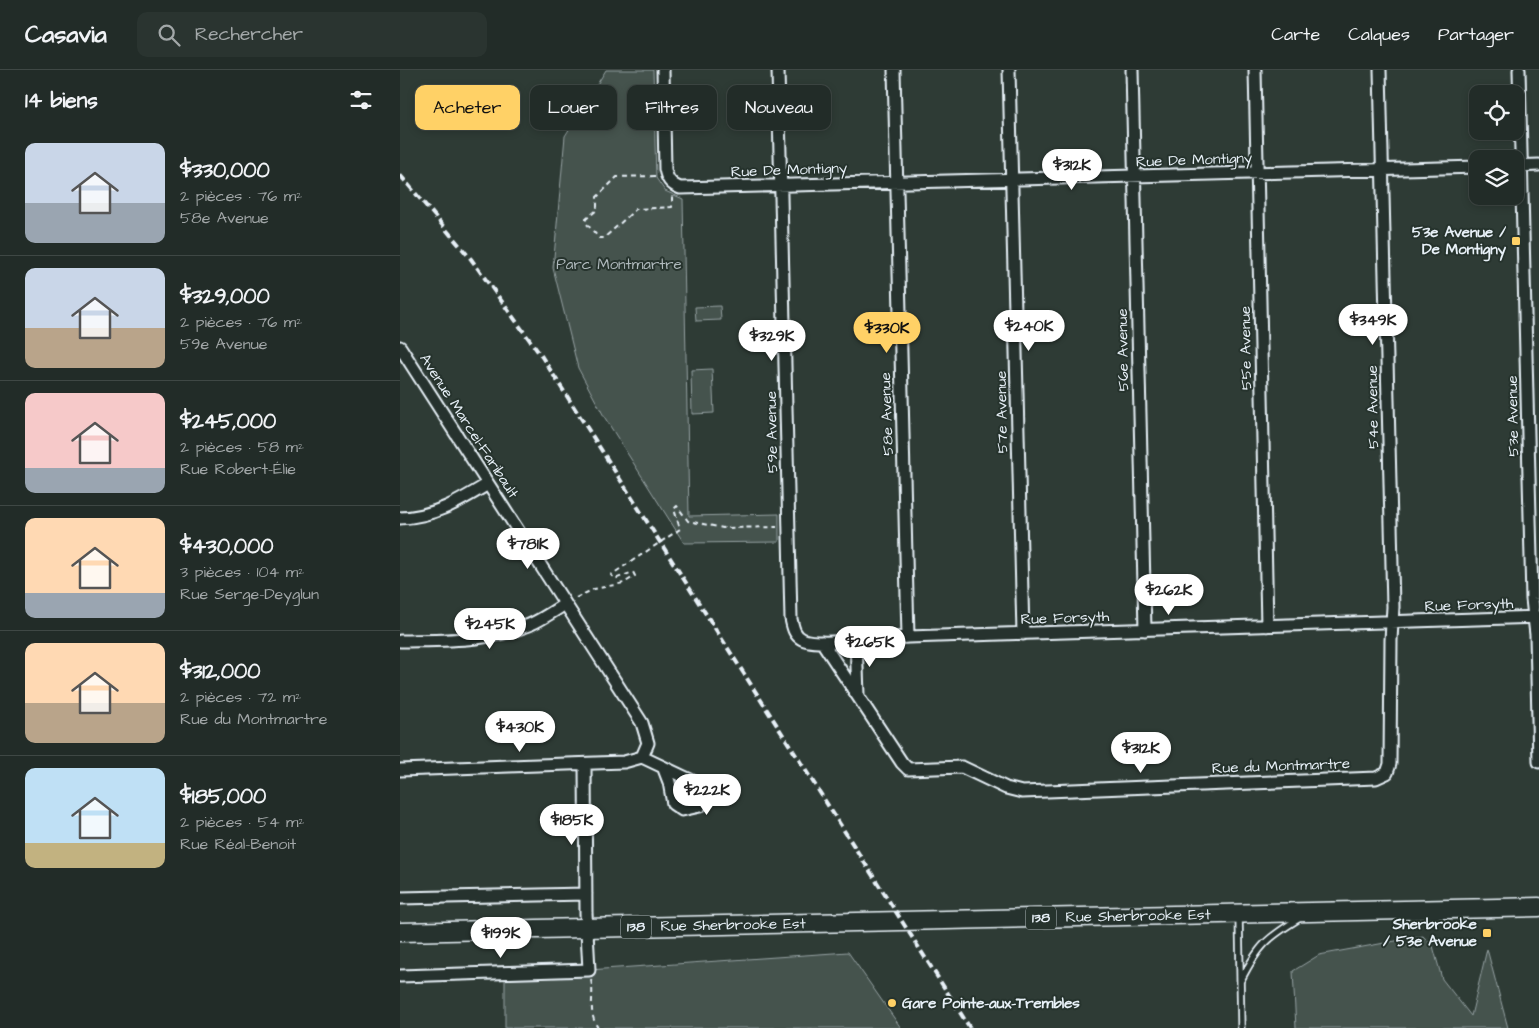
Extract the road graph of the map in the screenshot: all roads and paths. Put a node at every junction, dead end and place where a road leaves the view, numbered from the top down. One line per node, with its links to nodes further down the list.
1 (664, 70): 20 (street)
2 (778, 70): 19 (street, 59e Avenue)
3 (894, 70): 18 (street, 58e Avenue)
4 (1009, 70): 17 (street, 57e Avenue)
5 (1132, 70): 16 (street, 56e Avenue)
6 (1255, 70): 14 (street, 55e Avenue)
7 (1380, 70): 13 (street, 54e Avenue)
8 (1519, 70): 9 (street, 53e Avenue)
9 (1518, 150)
10 (1524, 166): 11 (street)
11 (1539, 166)
12 (1469, 167): 13 (street, Rue De Montigny)
13 (1382, 169): 14 (street, Rue De Montigny); 29 (street, 54e Avenue)
14 (1257, 173): 16 (street, Rue De Montigny); 30 (street, 55e Avenue)
15 (657, 176): 20 (path)
16 (1134, 177): 17 (street, Rue De Montigny); 31 (street, 56e Avenue)
17 (1012, 179): 18 (street, Rue De Montigny); 32 (street, 57e Avenue)
18 (896, 183): 19 (street, Rue De Montigny); 33 (street, 58e Avenue)
19 (782, 185): 20 (street, Rue De Montigny); 26 (street, 59e Avenue)
20 (672, 190)
21 (1520, 205): 28 (street, 53e Avenue)
22 (400, 346): 23 (street, Avenue Marcel-Faribault)
23 (404, 361): 24 (street, Avenue Marcel-Faribault)
24 (488, 484): 25 (street); 27 (street, Avenue Marcel-Faribault)
25 (400, 518)
26 (790, 526): 27 (path); 34 (street, 59e Avenue)
27 (565, 604): 36 (street); 39 (street, Avenue Marcel-Faribault)
28 (1537, 617): 29 (street, Rue Forsyth); 40 (street, 53e Avenue)
29 (1392, 623): 30 (street, Rue Forsyth); 38 (street, Rue du Montmartre)
30 (1267, 626): 31 (street, Rue Forsyth)
31 (1145, 630): 32 (street, Rue Forsyth)
32 (1023, 634): 33 (street, Rue Forsyth)
33 (908, 637): 35 (street, Rue Forsyth)
34 (802, 640): 37 (street, Rue Forsyth)
35 (856, 640): 37 (street, Rue Forsyth); 38 (street)
36 (400, 641)
37 (822, 642): 38 (street, Rue du Montmartre)
38 (858, 697)
39 (642, 756): 41 (street); 42 (street)
40 (1539, 762)
41 (585, 764): 43 (street); 44 (street)
42 (664, 769)
43 (400, 770)
44 (586, 894): 45 (street); 49 (street)
45 (400, 898)
46 (1539, 907): 47 (main road, Rue Sherbrooke Est / 138)
47 (1309, 912): 48 (main road, Rue Sherbrooke Est / 138); 53 (lane)
48 (1239, 914): 49 (main road, Rue Sherbrooke Est / 138); 53 (lane)
49 (586, 928): 50 (main road, Rue Sherbrooke Est / 138); 51 (street)
50 (400, 932)
51 (589, 970): 52 (street); 54 (path)
52 (400, 976)
53 (1240, 982): 55 (lane)
54 (598, 1028)
55 (1241, 1028)

